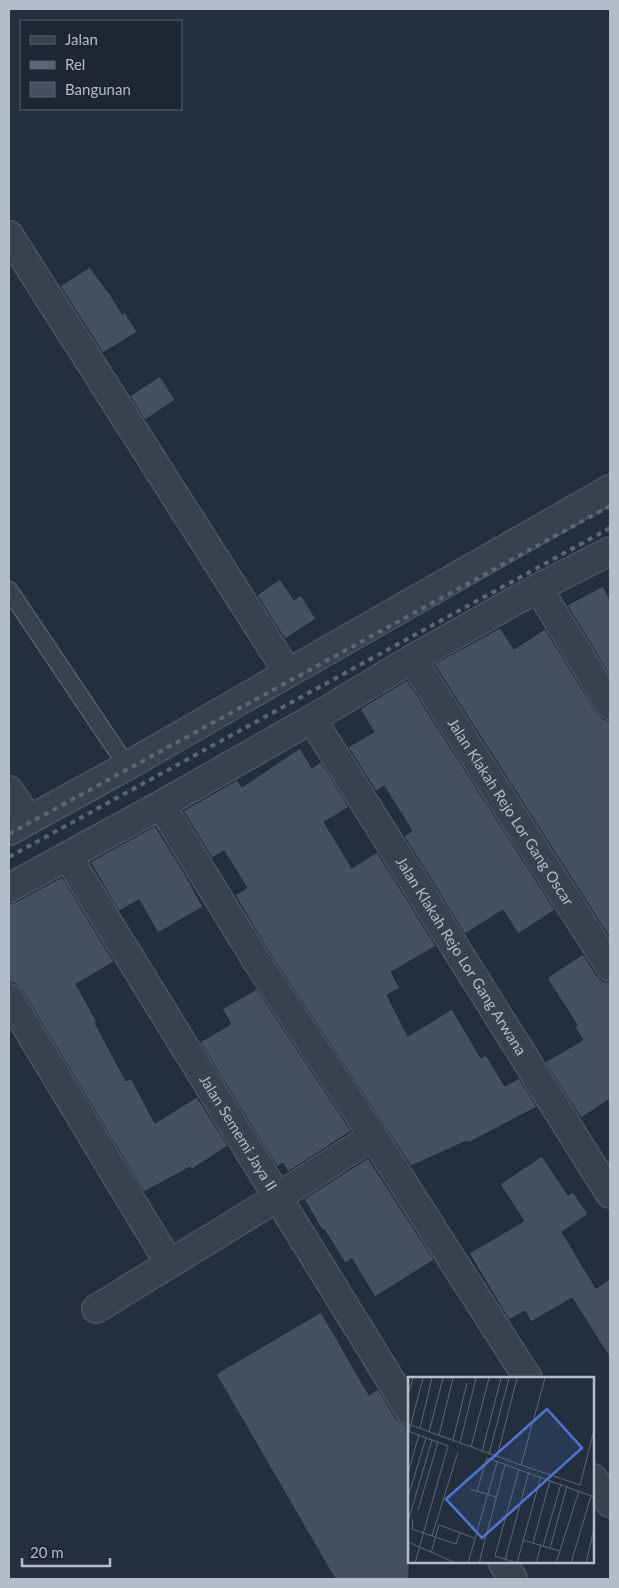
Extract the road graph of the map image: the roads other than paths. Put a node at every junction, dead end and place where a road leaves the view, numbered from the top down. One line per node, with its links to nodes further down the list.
1 (9, 235): 7 (street)
2 (610, 489): 7 (street)
3 (610, 551): 4 (street)
4 (538, 588): 6 (street); 8 (street)
5 (9, 590): 10 (lane)
6 (412, 659): 9 (street); 16 (street, Jalan Klakah Rejo Lor Gang Oscar)
7 (288, 673): 10 (street)
8 (610, 705)
9 (312, 719): 12 (street); 19 (street, Jalan Klakah Rejo Lor Gang Arwana)
10 (127, 766): 13 (street)
11 (9, 790): 13 (street)
12 (161, 805): 14 (street); 18 (street)
13 (19, 826)
14 (70, 855): 15 (street); 20 (street, Jalan Sememi Jaya II)
15 (9, 888)
16 (610, 967)
17 (9, 998): 21 (street)
18 (373, 1136): 20 (street); 23 (street)
19 (610, 1194)
20 (278, 1197): 21 (street); 24 (street, Jalan Sememi Jaya II)
21 (169, 1264): 22 (street)
22 (96, 1309)
23 (527, 1377)
24 (408, 1408)
25 (503, 1563): 26 (street)
26 (513, 1579)

